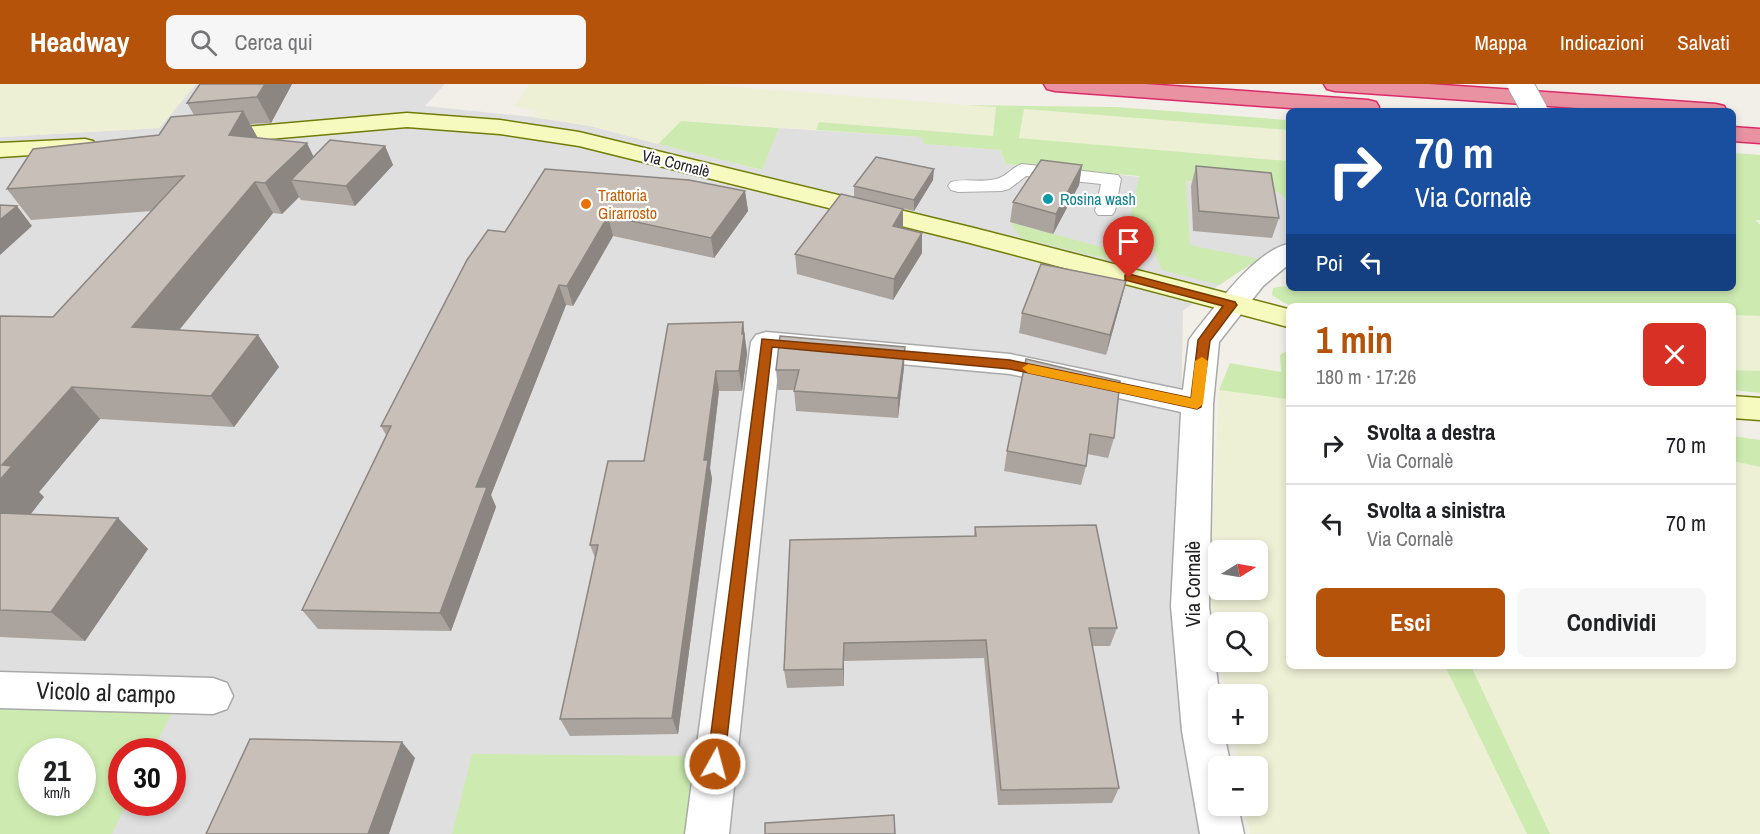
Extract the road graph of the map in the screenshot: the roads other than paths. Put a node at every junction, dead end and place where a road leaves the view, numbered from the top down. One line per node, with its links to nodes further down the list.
1 (1055, 84): 4 (highway)
2 (1335, 84): 6 (highway)
3 (1520, 84): 5 (street, bridge)
4 (1382, 108)
5 (1533, 108)
6 (1674, 108)
7 (1736, 120): 8 (highway)
8 (1760, 136)
9 (187, 139): 17 (street, Via Cornalè)
10 (105, 145): 11 (street)
11 (0, 150)
12 (958, 186): 13 (lane)
13 (1105, 211)
14 (1286, 254): 16 (street)
15 (1286, 279): 16 (street)
16 (1253, 280): 17 (street)
17 (1231, 305): 18 (street); 19 (street, Via Cornalè)
18 (1286, 318)
19 (1197, 404): 22 (street); 23 (street, Via Cornalè)
20 (0, 690): 21 (street, Vicolo al campo)
21 (213, 696)
22 (707, 834)
23 (1222, 834)

